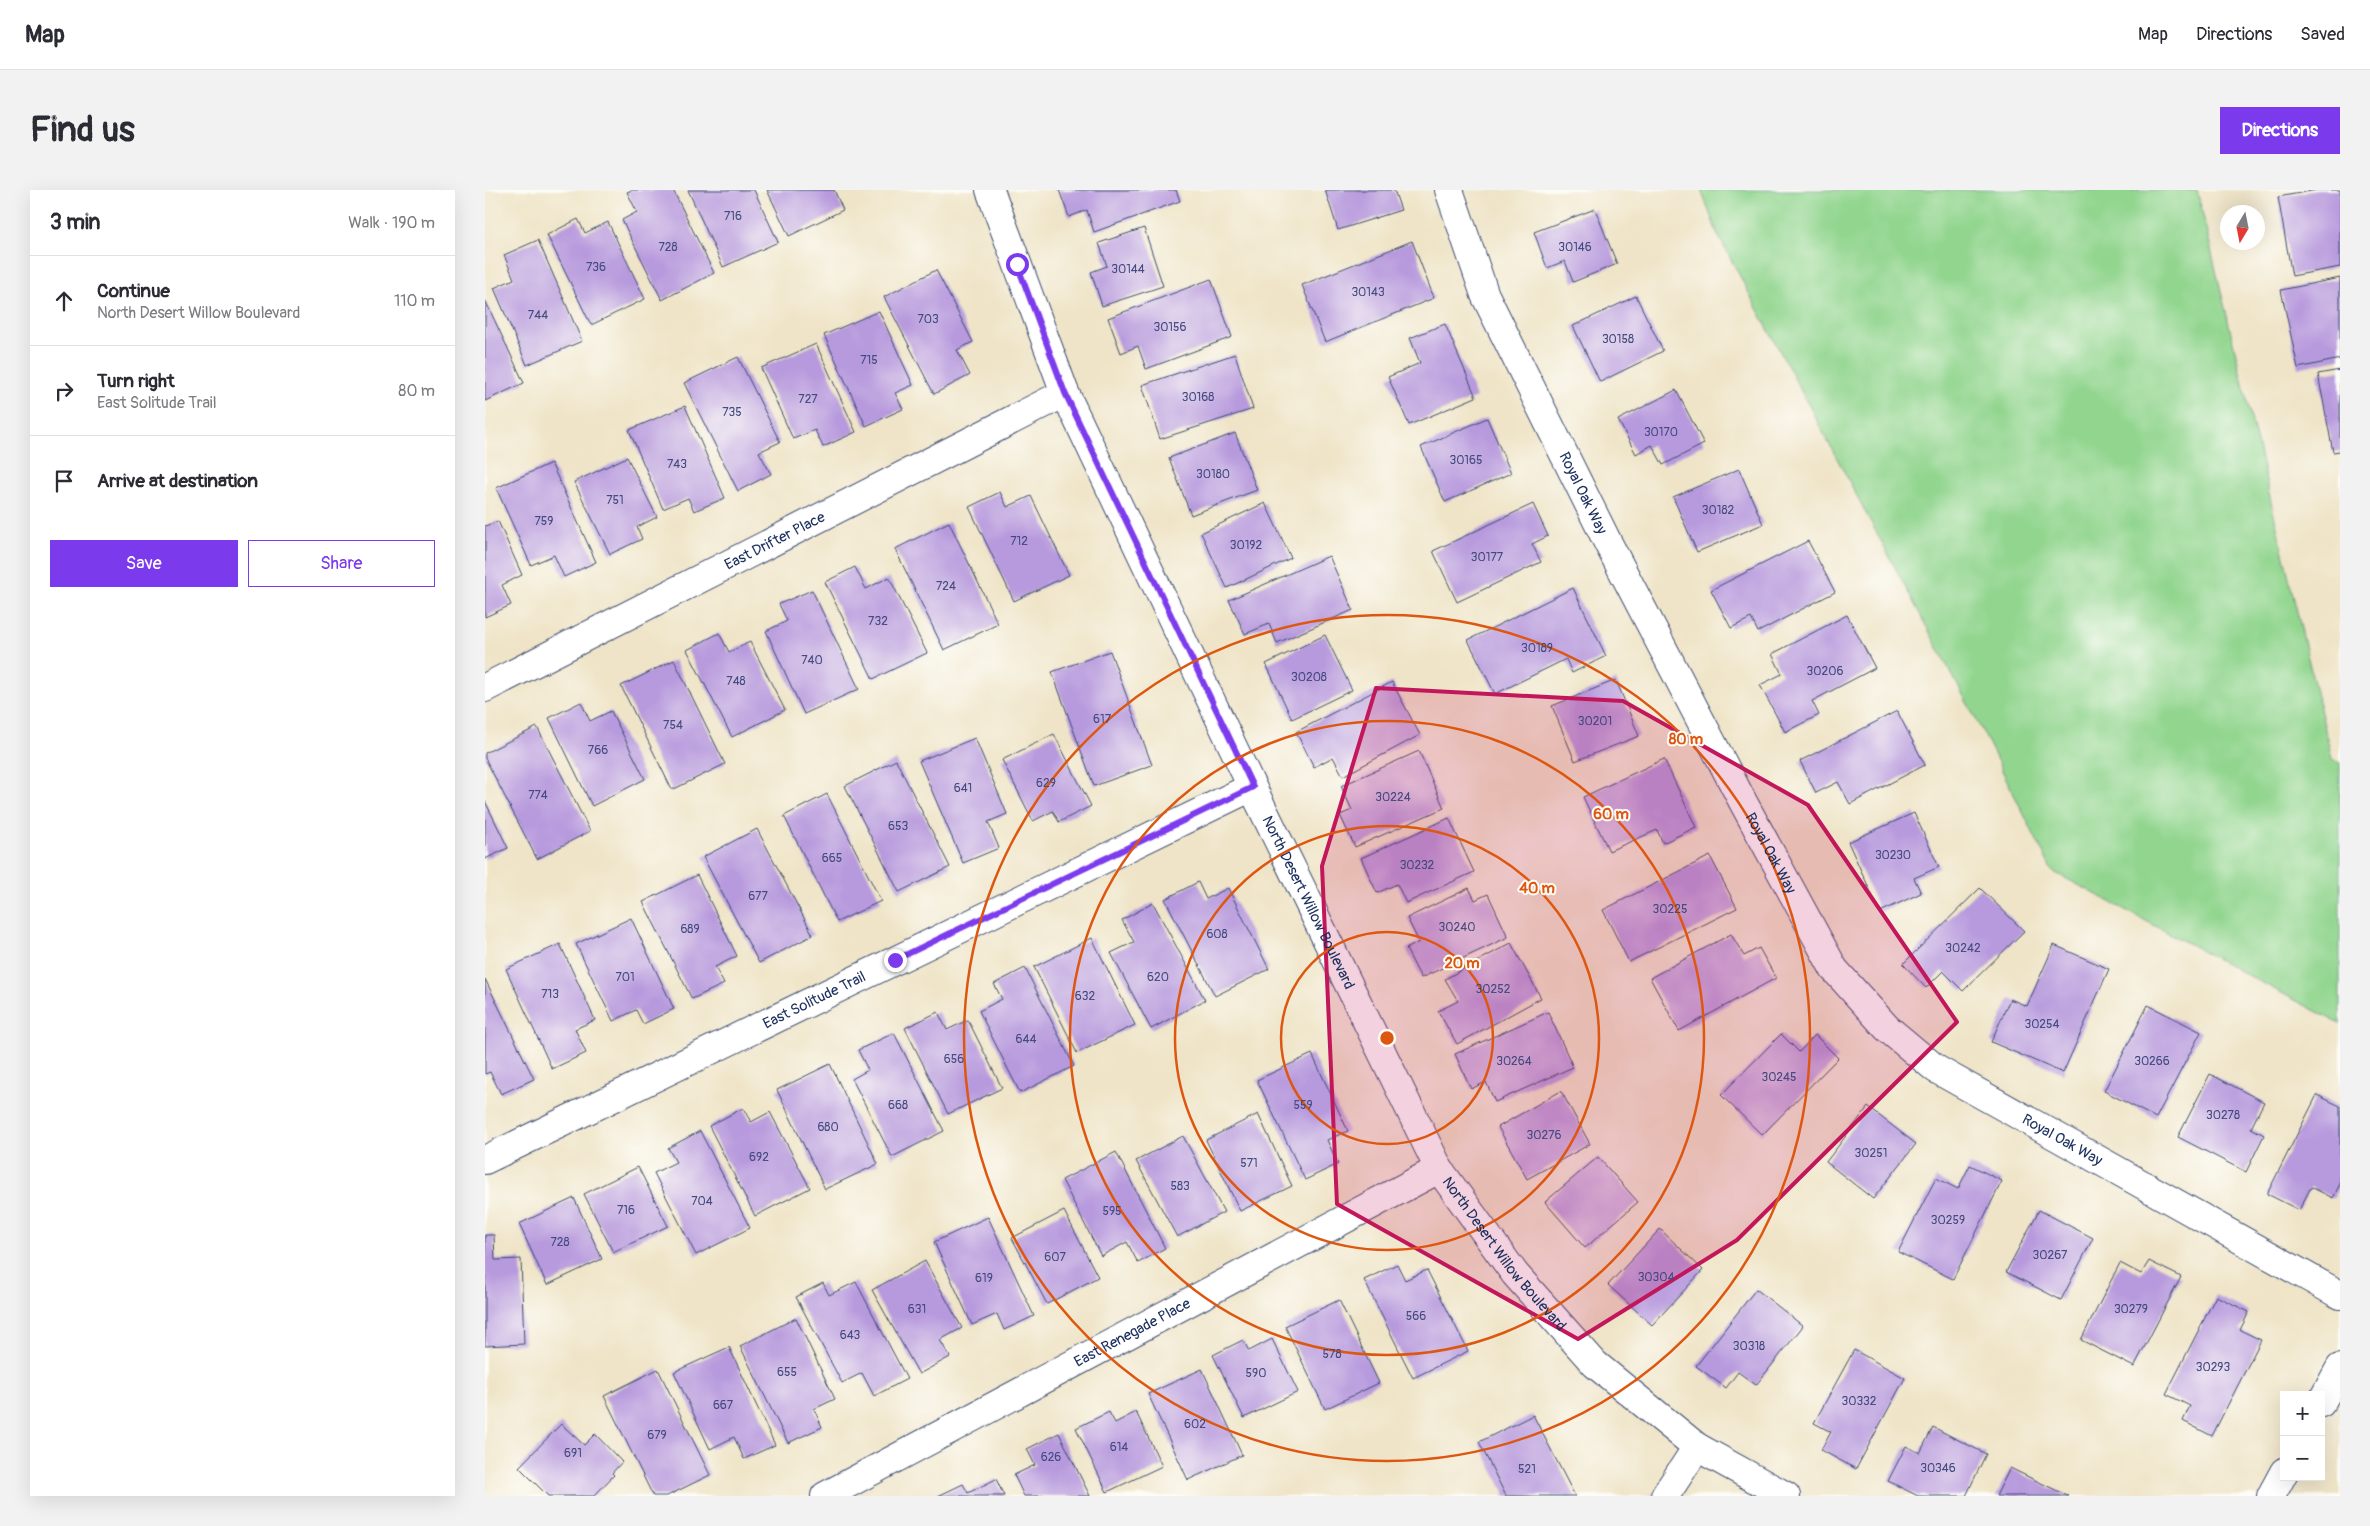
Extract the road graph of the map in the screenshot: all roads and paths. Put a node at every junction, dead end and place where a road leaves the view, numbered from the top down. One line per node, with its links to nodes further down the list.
1 (990, 190): 3 (street, North Desert Willow Boulevard)
2 (1449, 190): 8 (street, Royal Oak Way)
3 (1065, 393): 4 (street, East Drifter Place); 5 (street, North Desert Willow Boulevard)
4 (485, 688)
5 (1253, 787): 6 (street, East Solitude Trail); 7 (street, North Desert Willow Boulevard)
6 (485, 1160)
7 (1439, 1169): 11 (street, North Desert Willow Boulevard); 13 (street, East Renegade Place)
8 (2340, 1294)
9 (2340, 1368): 10 (street)
10 (2325, 1396)
11 (1697, 1447): 14 (street); 15 (street, North Desert Willow Boulevard)
12 (2280, 1479): 16 (street)
13 (825, 1496)
14 (1665, 1496)
15 (1786, 1496)
16 (2271, 1496)

